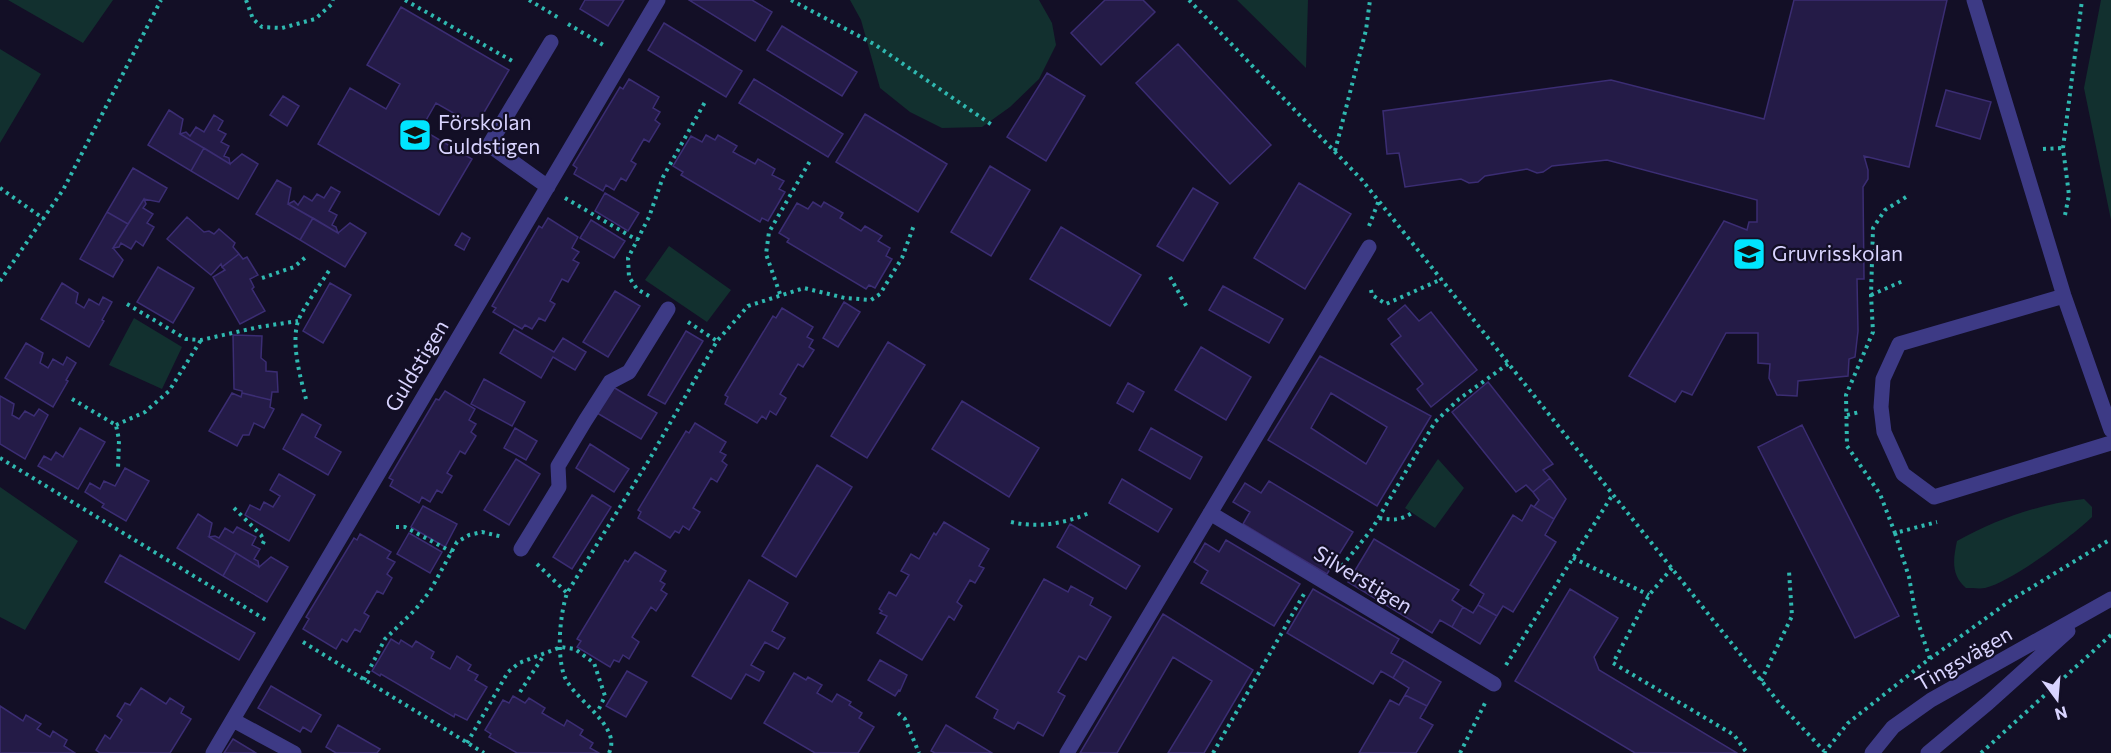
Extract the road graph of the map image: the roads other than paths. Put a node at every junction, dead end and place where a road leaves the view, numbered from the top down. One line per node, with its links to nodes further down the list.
1 (658, 0): 4 (street, Guldstigen)
2 (1974, 0): 6 (street)
3 (550, 42): 4 (street)
4 (548, 187): 15 (street, Guldstigen)
5 (1369, 247): 10 (street)
6 (2064, 296): 8 (street); 9 (street)
7 (668, 309): 11 (street)
8 (2111, 430)
9 (2111, 443)
10 (1210, 513): 14 (street, Silverstigen); 18 (street)
11 (521, 549)
12 (2111, 599): 13 (street, Tingsvägen)
13 (2088, 613): 19 (street, Tingsvägen); 20 (street, Tingsvägen)
14 (1494, 684)
15 (233, 720): 16 (street, Guldstigen); 17 (street)
16 (213, 753)
17 (294, 753)
18 (1067, 753)
19 (1872, 753)
20 (1928, 753)

